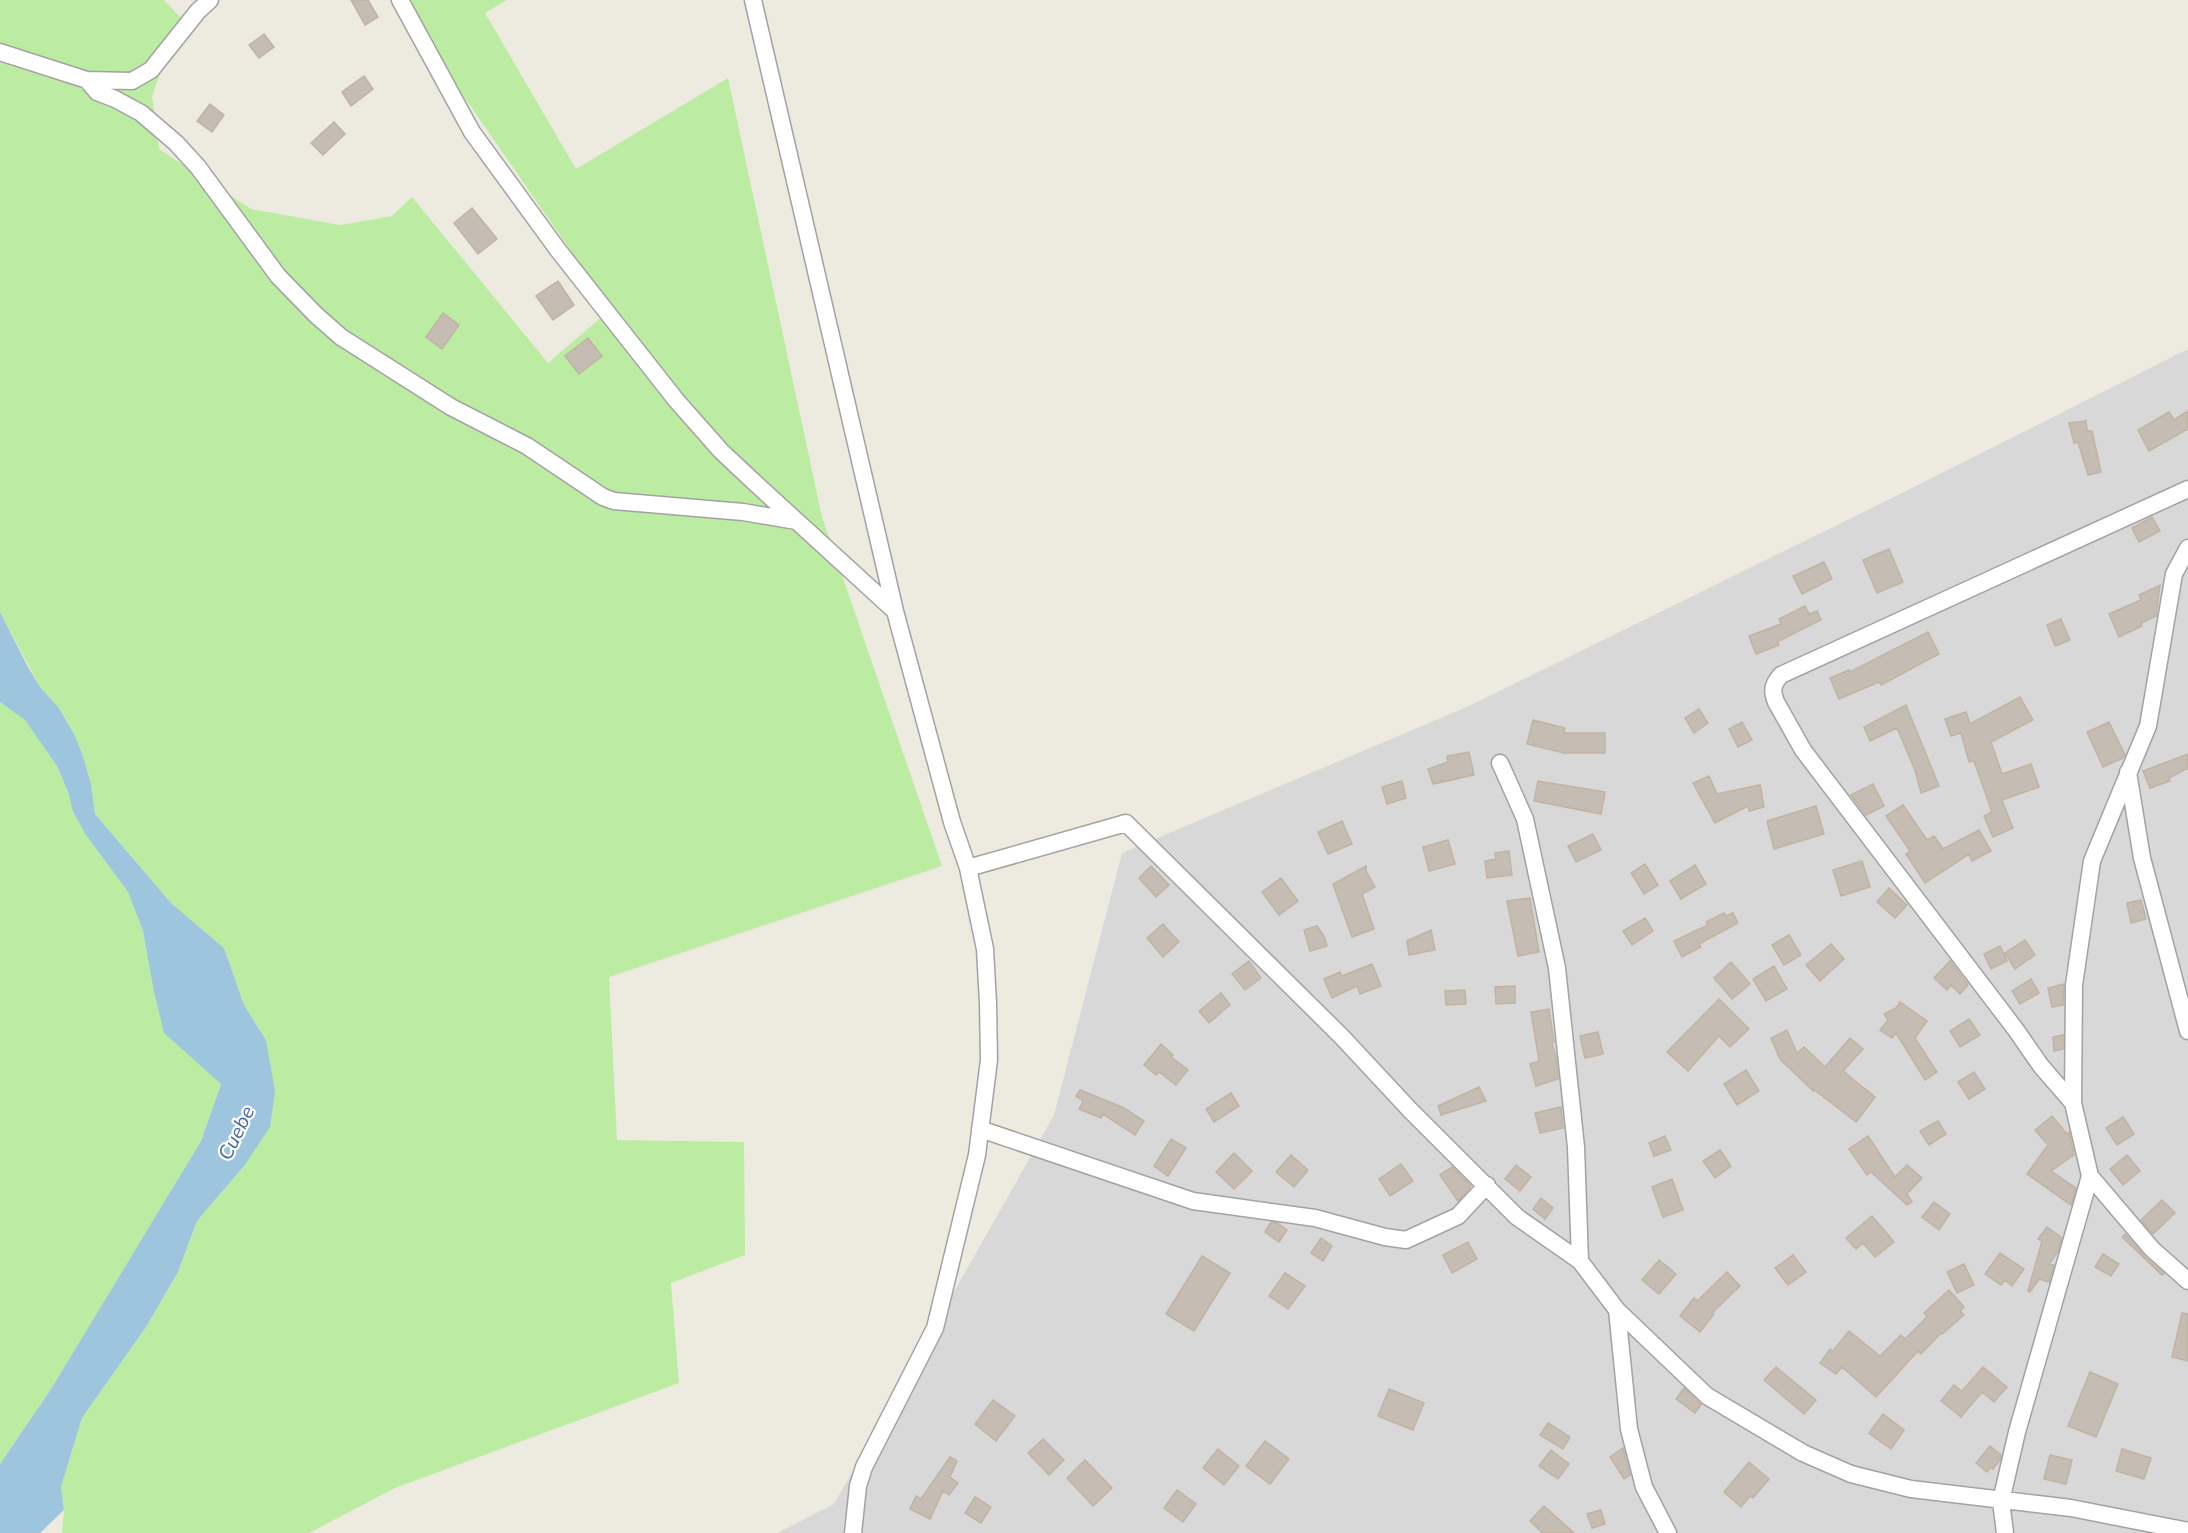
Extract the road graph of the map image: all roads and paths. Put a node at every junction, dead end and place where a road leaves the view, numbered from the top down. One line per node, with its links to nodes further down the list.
1 (210, 0): 5 (street)
2 (400, 0): 7 (street)
3 (753, 0): 9 (street)
4 (0, 52): 5 (street)
5 (87, 80): 7 (street)
6 (2188, 489): 14 (street)
7 (796, 521): 9 (street)
8 (2188, 549): 11 (street)
9 (895, 610): 12 (street)
10 (1500, 763): 18 (street)
11 (2128, 772): 13 (street); 14 (street)
12 (968, 868): 15 (street); 17 (street)
13 (2188, 1031)
14 (2073, 1103): 16 (street)
15 (980, 1129): 17 (street); 23 (street)
16 (2090, 1176): 19 (street); 21 (street)
17 (1487, 1185): 18 (street)
18 (1580, 1261): 20 (street)
19 (2188, 1281)
20 (1617, 1310): 21 (street); 24 (street)
21 (2001, 1501): 22 (street); 25 (street)
22 (2188, 1531)
23 (853, 1533)
24 (1668, 1533)
25 (2005, 1533)

